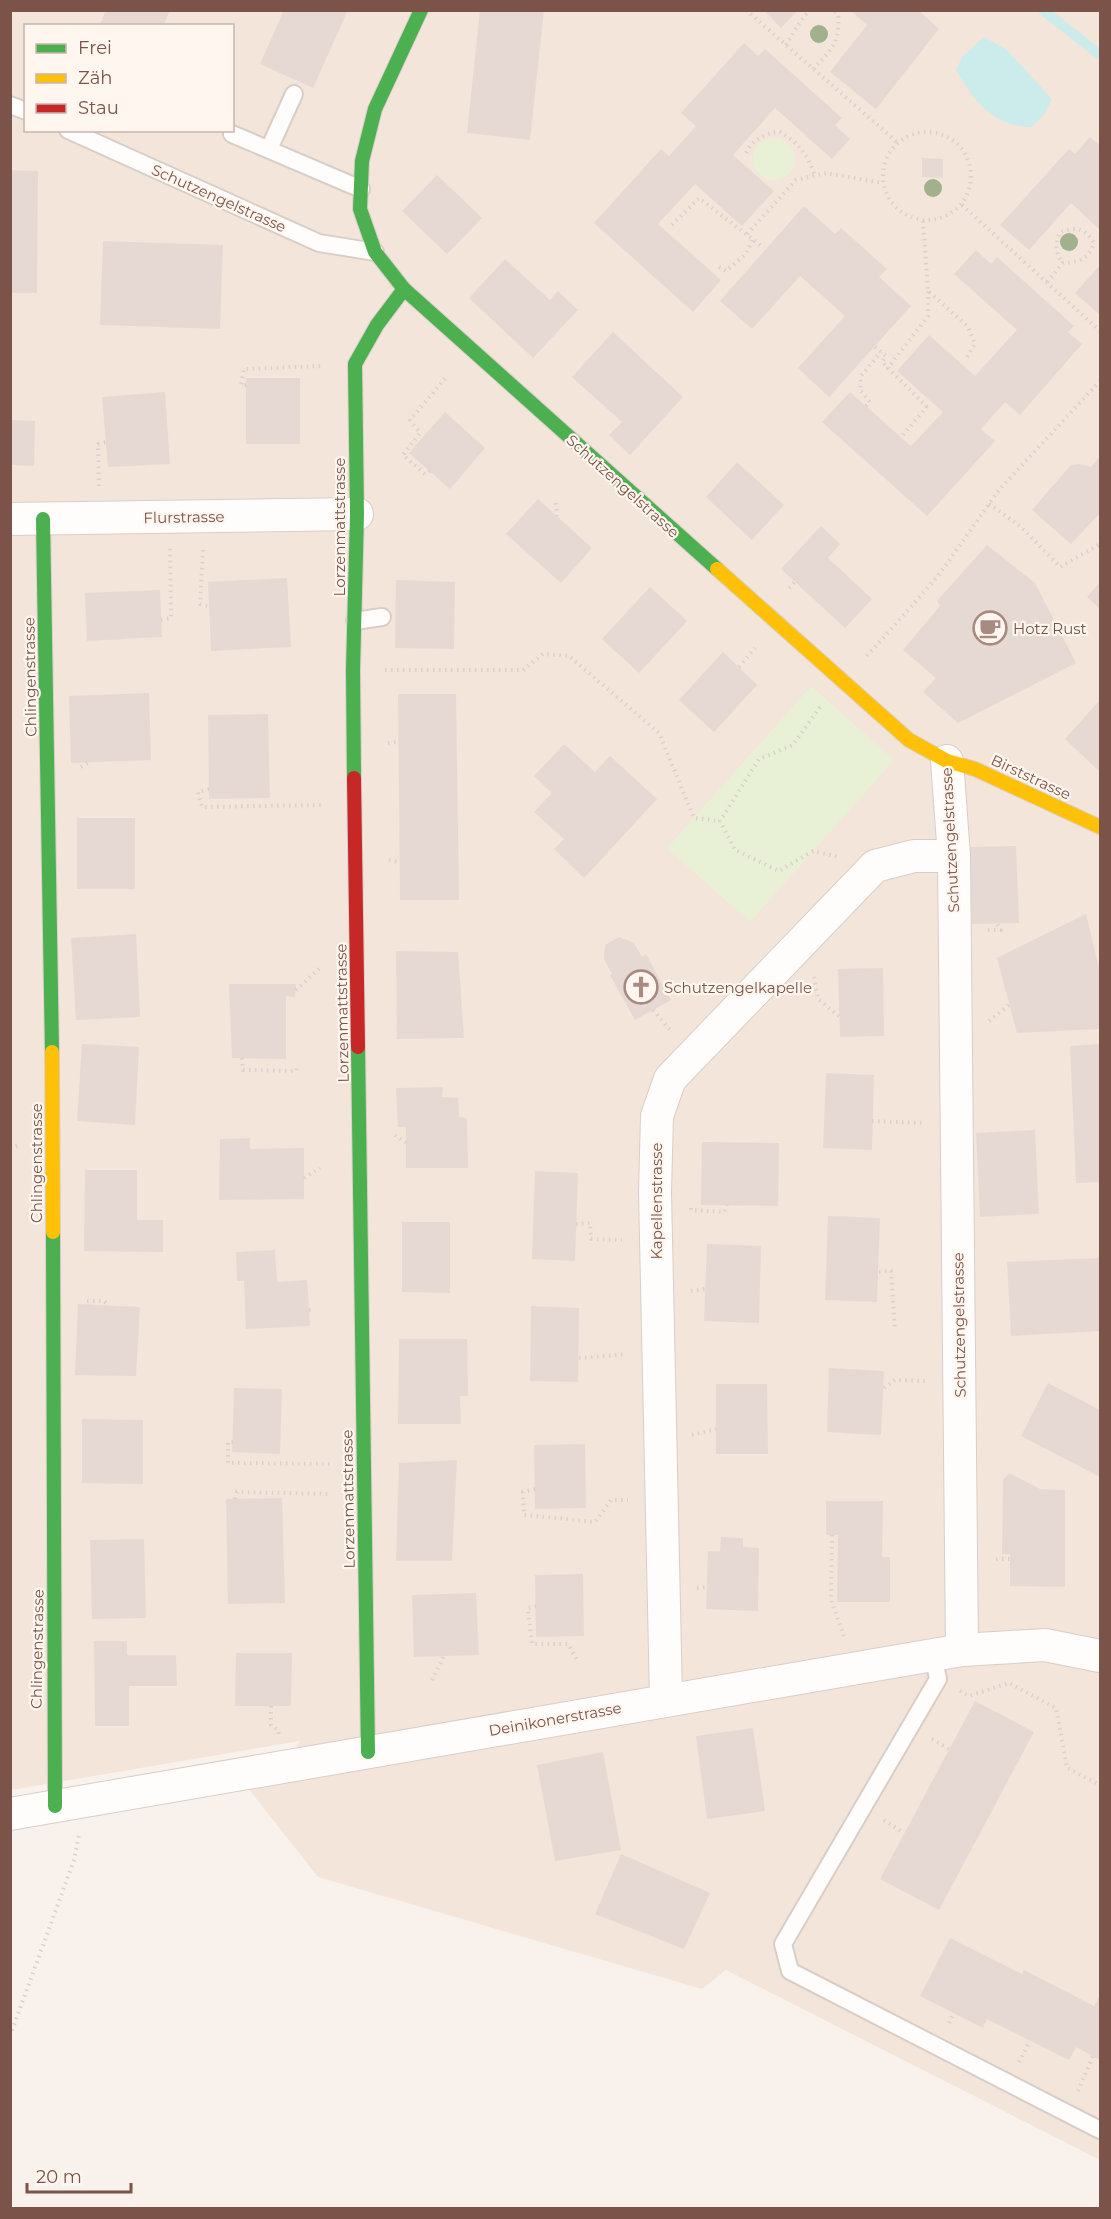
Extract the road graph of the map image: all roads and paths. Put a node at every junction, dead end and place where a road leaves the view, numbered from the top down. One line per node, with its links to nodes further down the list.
1 (421, 10): 15 (street, Schutzengelstrasse)
2 (746, 10): 5 (path)
3 (809, 10): 5 (path)
4 (833, 10): 6 (path)
5 (786, 45): 6 (path)
6 (813, 69): 10 (path)
7 (294, 94): 11 (lane)
8 (72, 132): 22 (lane, Schutzengelstrasse)
9 (232, 134): 11 (lane)
10 (898, 143): 14 (path); 16 (path)
11 (269, 149): 15 (lane)
12 (746, 153): 13 (path)
13 (815, 176): 14 (path); 19 (path)
14 (883, 183): 17 (path)
15 (360, 189): 22 (street, Schutzengelstrasse)
16 (962, 205): 17 (path); 25 (path)
17 (923, 221): 27 (path)
18 (672, 225): 19 (path)
19 (747, 234): 20 (path)
20 (753, 239): 21 (path); 24 (path)
21 (765, 248)
22 (375, 252): 26 (street, Schutzengelstrasse)
23 (1064, 263): 23 (path); 25 (path)
24 (719, 267)
25 (1047, 282): 28 (path)
26 (404, 289): 47 (street, Lorzenmattstrasse); 63 (street, Schutzengelstrasse)
27 (928, 291): 32 (path); 33 (path)
28 (1101, 331)
29 (875, 347): 30 (path)
30 (881, 352): 31 (path); 40 (path)
31 (886, 356): 33 (path); 35 (path)
32 (965, 360)
33 (893, 362): 35 (path)
34 (324, 366): 38 (path)
35 (888, 368): 41 (path)
36 (449, 374): 43 (path)
37 (1101, 381): 39 (path)
38 (246, 385)
39 (1098, 386): 46 (path)
40 (866, 406)
41 (903, 435)
42 (106, 442): 44 (path)
43 (430, 471)
44 (100, 497)
45 (556, 503): 48 (path)
46 (989, 504): 51 (path); 59 (path)
47 (357, 514): 50 (street, Flurstrasse); 57 (street, Lorzenmattstrasse)
48 (557, 517)
49 (10, 519): 50 (street, Flurstrasse)
50 (43, 519): 128 (street, Chlingenstrasse)
51 (1101, 544)
52 (170, 547): 56 (path)
53 (202, 563): 54 (path)
54 (210, 607)
55 (382, 617): 57 (lane)
56 (161, 620)
57 (355, 621): 125 (street, Lorzenmattstrasse)
58 (759, 644): 60 (path)
59 (865, 659)
60 (739, 667)
61 (375, 670): 66 (path)
62 (826, 699): 66 (path)
63 (947, 761): 67 (street, Birststrasse); 69 (street, Schutzengelstrasse)
64 (209, 789): 65 (path)
65 (329, 805)
66 (720, 821): 68 (path)
67 (1101, 827)
68 (813, 851)
69 (954, 856): 117 (street, Schutzengelstrasse); 120 (street, Kapellenstrasse)
70 (392, 860): 71 (path)
71 (399, 862)
72 (997, 924): 73 (path)
73 (1001, 930)
74 (321, 967): 76 (path)
75 (813, 971): 78 (path)
76 (296, 990)
77 (1010, 1004): 79 (path)
78 (840, 1017)
79 (987, 1023)
80 (242, 1058): 81 (path)
81 (298, 1065)
82 (872, 1121): 83 (path)
83 (929, 1123)
84 (392, 1133): 85 (path)
85 (406, 1143)
86 (320, 1168): 87 (path)
87 (304, 1178)
88 (689, 1200): 89 (path)
89 (727, 1205)
90 (576, 1224): 91 (path)
91 (631, 1241)
92 (879, 1272): 97 (path)
93 (104, 1301): 94 (path)
94 (108, 1305)
95 (315, 1309): 96 (path)
96 (309, 1310)
97 (895, 1330)
98 (632, 1353): 99 (path)
99 (579, 1358)
100 (930, 1381): 101 (path)
101 (884, 1388)
102 (716, 1429): 103 (path)
103 (682, 1437)
104 (232, 1442): 105 (path)
105 (332, 1464)
106 (535, 1489): 109 (path)
107 (332, 1494): 108 (path)
108 (235, 1499)
109 (633, 1500)
110 (832, 1535): 114 (path)
111 (996, 1552): 112 (path)
112 (1011, 1559)
113 (536, 1606): 118 (path)
114 (846, 1643)
115 (444, 1656): 119 (path)
116 (1101, 1656): 117 (street, Deinikonerstrasse)
117 (945, 1661): 120 (street, Deinikonerstrasse); 126 (path); 139 (lane)
118 (578, 1662)
119 (432, 1680)
120 (666, 1700): 125 (street, Deinikonerstrasse)
121 (271, 1706): 122 (path)
122 (278, 1730)
123 (939, 1743): 124 (path)
124 (949, 1749)
125 (368, 1752): 127 (street, Deinikonerstrasse)
126 (1101, 1785)
127 (87, 1802): 128 (street, Deinikonerstrasse); 134 (path)
128 (55, 1806): 129 (street, Deinikonerstrasse)
129 (10, 1814)
130 (892, 1825): 131 (path)
131 (904, 1833)
132 (954, 2013): 133 (path)
133 (949, 2023)
134 (10, 2036)
135 (1029, 2041): 136 (path)
136 (1024, 2052)
137 (1093, 2056): 138 (path)
138 (1088, 2068)
139 (1101, 2130)

